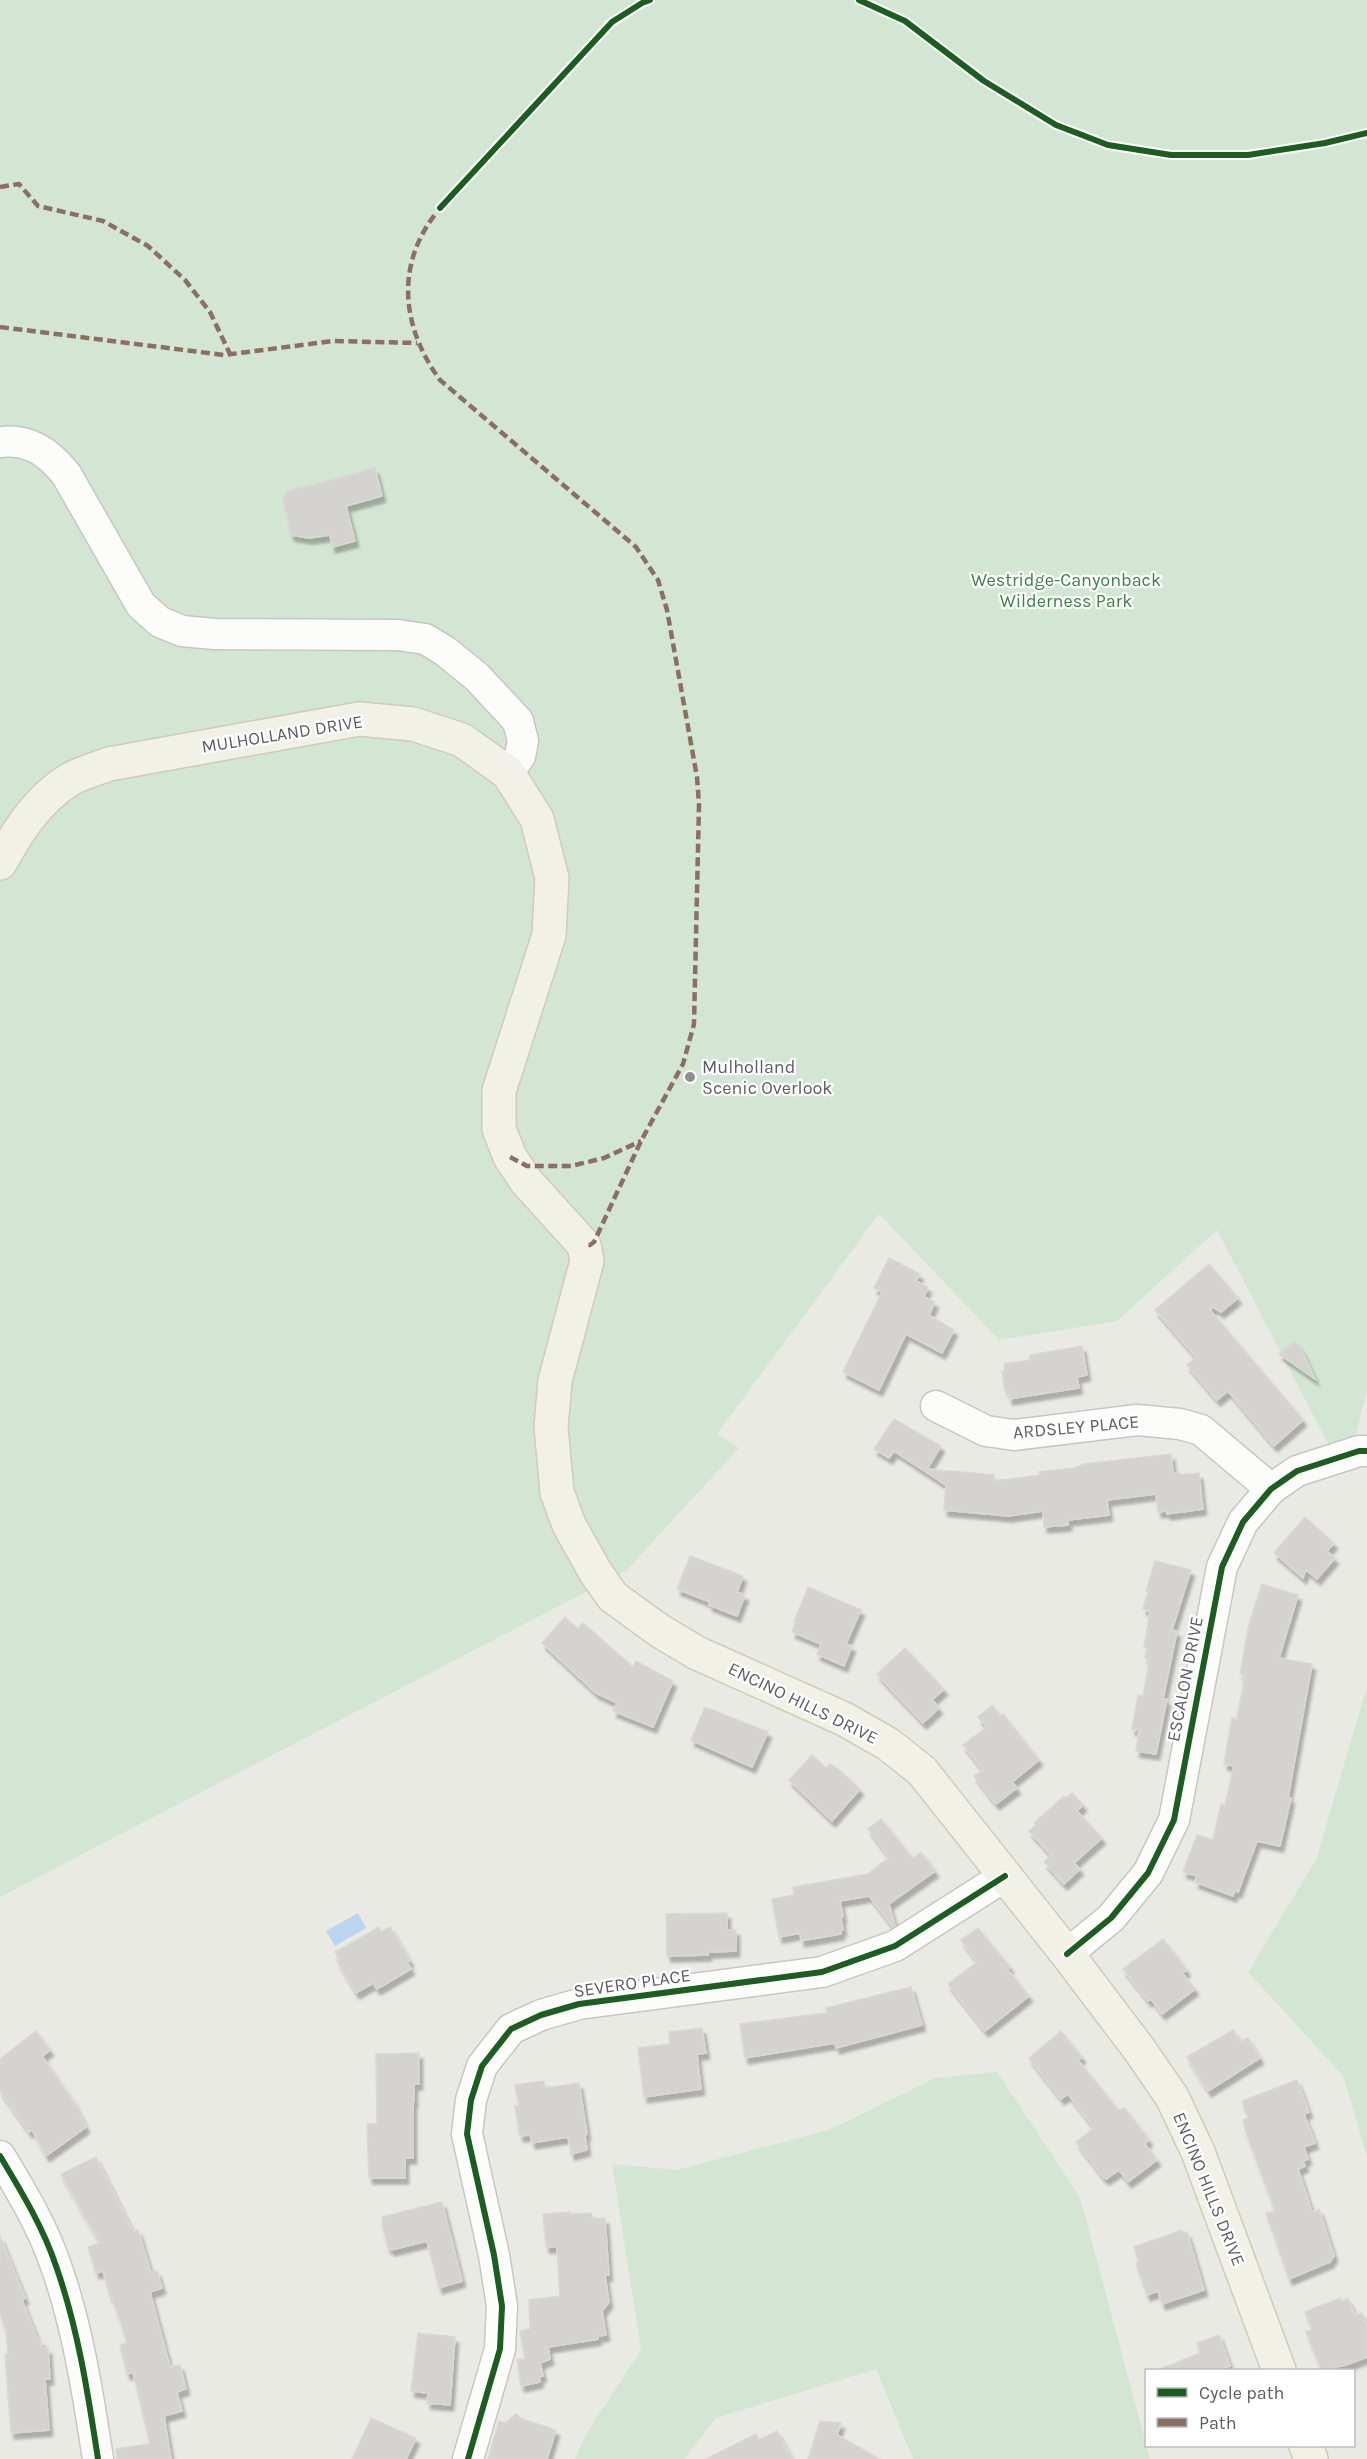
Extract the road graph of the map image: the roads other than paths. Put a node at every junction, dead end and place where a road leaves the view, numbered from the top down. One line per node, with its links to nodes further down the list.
1 (0, 442): 2 (street)
2 (508, 773): 3 (main road, MULHOLLAND DRIVE); 4 (main road, MULHOLLAND DRIVE)
3 (0, 863)
4 (584, 1245): 8 (main road, ENCINO HILLS DRIVE)
5 (936, 1406): 7 (street, ARDSLEY PLACE)
6 (1367, 1451): 7 (street, ESCALON DRIVE)
7 (1271, 1489): 9 (street, ESCALON DRIVE)
8 (1005, 1876): 9 (main road, ENCINO HILLS DRIVE); 13 (street, SEVERO PLACE)
9 (1067, 1954): 11 (main road, ENCINO HILLS DRIVE)
10 (0, 2156): 12 (street)
11 (1279, 2369)
12 (98, 2459)
13 (468, 2459)

